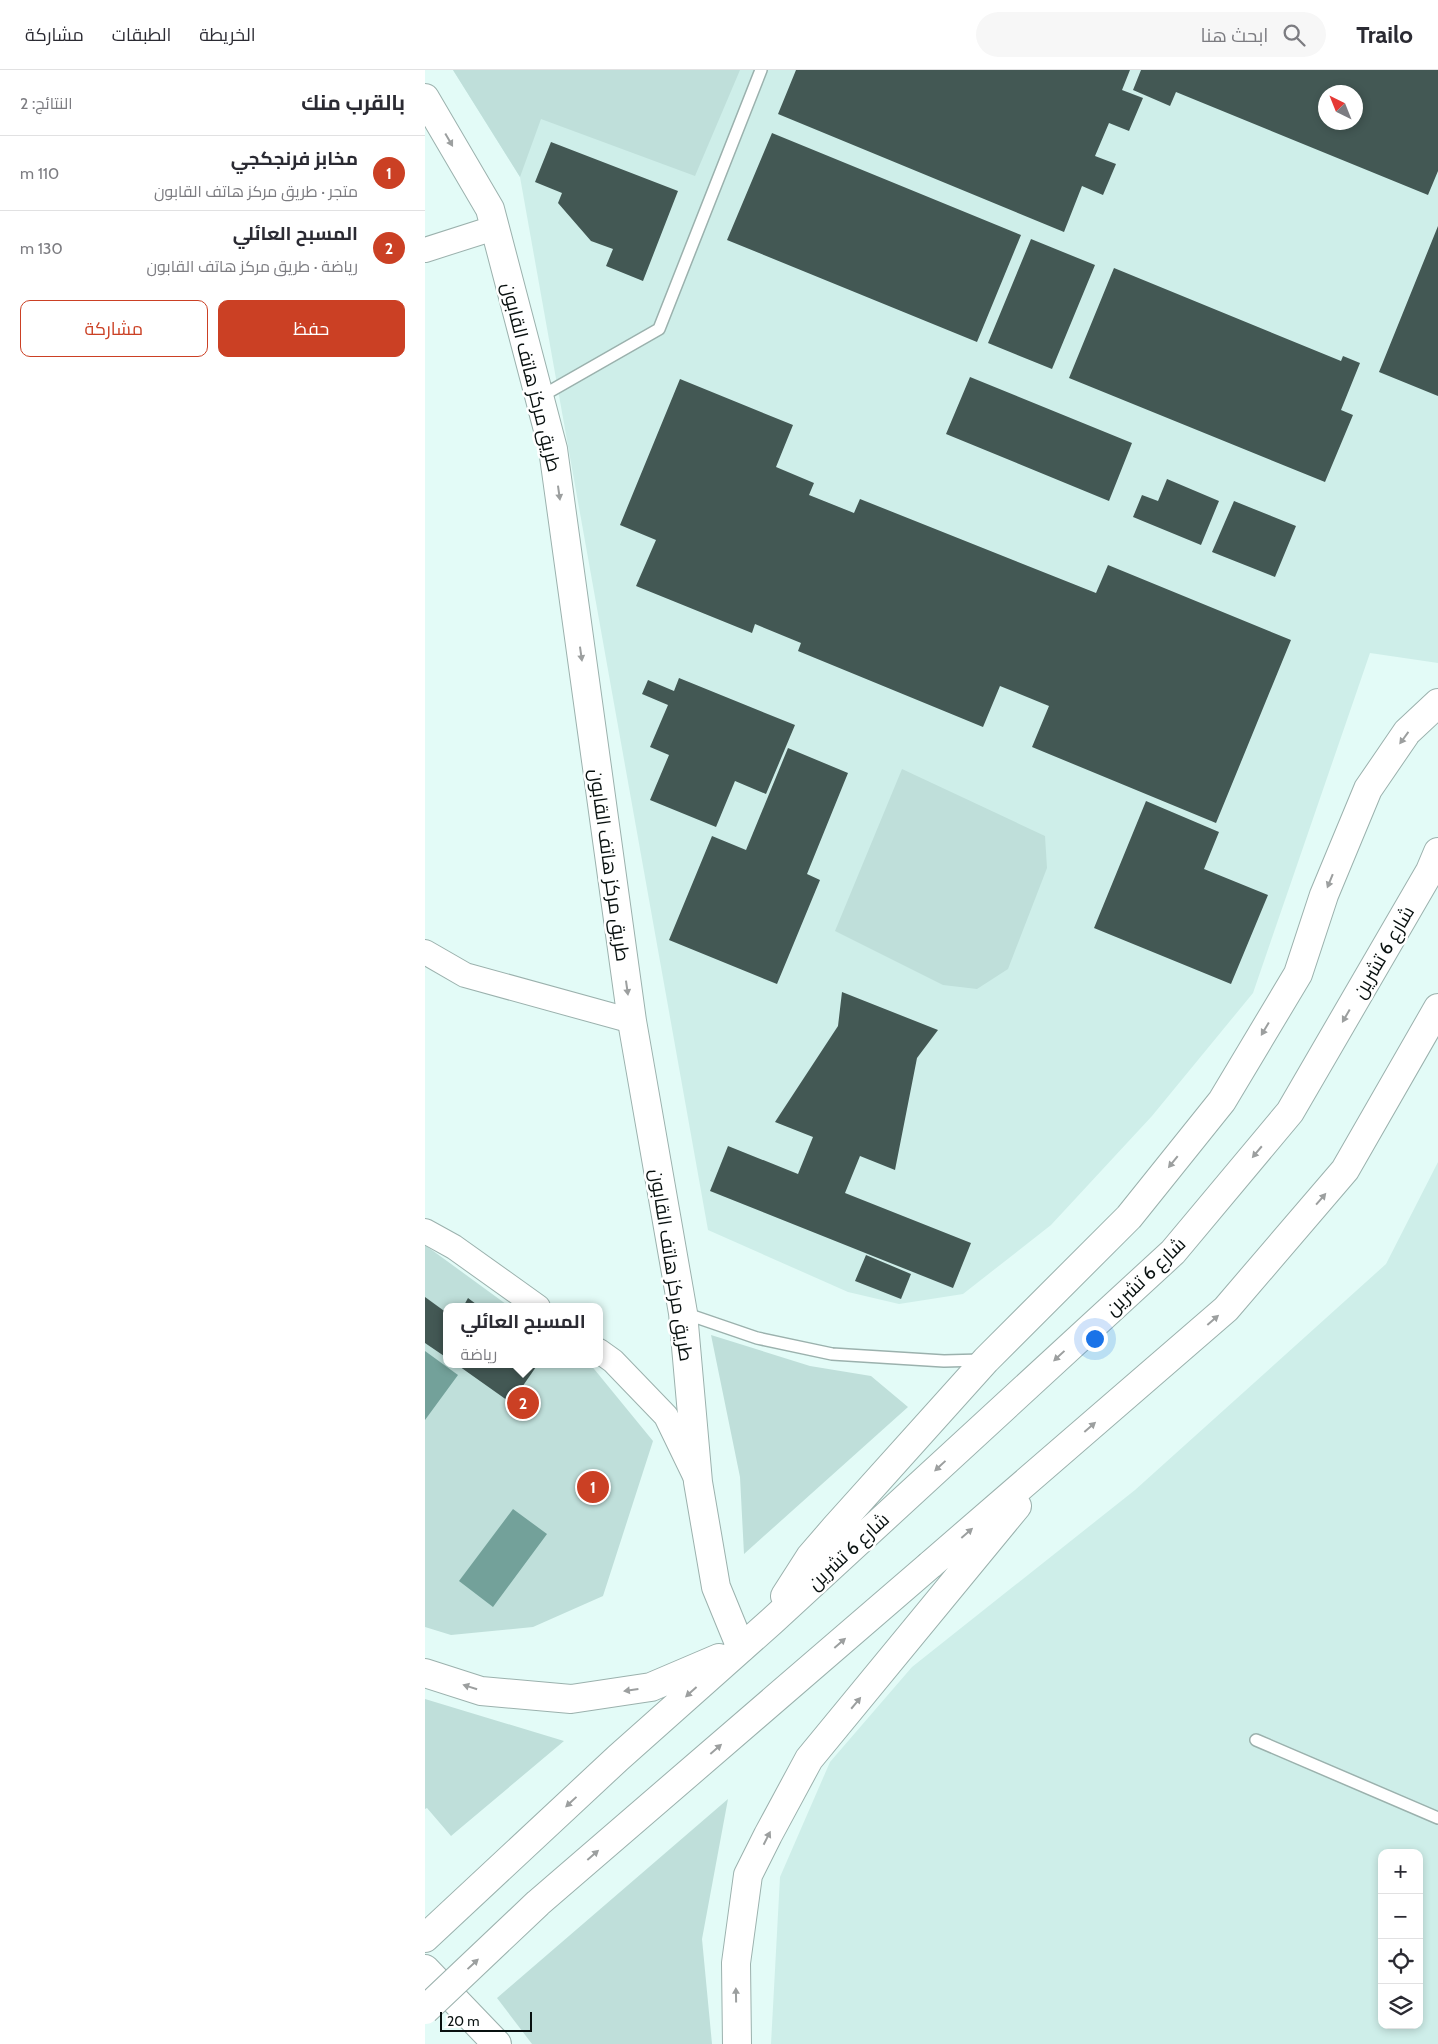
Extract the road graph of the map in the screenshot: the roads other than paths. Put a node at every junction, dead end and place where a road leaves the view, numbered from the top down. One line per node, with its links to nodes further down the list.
1 (761, 70): 5 (lane)
2 (425, 98): 3 (main road, طريق مركز هاتف القابون, one-way to 3)
3 (495, 228): 4 (street); 5 (main road, طريق مركز هاتف القابون)
4 (425, 250)
5 (539, 397): 10 (main road, طريق مركز هاتف القابون, one-way to 10)
6 (1438, 703): 15 (main road, one-way to 15)
7 (1438, 852): 18 (main road, شارع 6 تشرين, one-way to 18)
8 (425, 952): 10 (street)
9 (1438, 1008): 16 (main road, one-way to 9)
10 (632, 1021): 13 (main road, طريق مركز هاتف القابون)
11 (425, 1231): 12 (street)
12 (532, 1303)
13 (683, 1312): 15 (lane); 17 (main road, طريق مركز هاتف القابون)
14 (603, 1353): 17 (street)
15 (987, 1360): 18 (main road)
16 (1061, 1452): 27 (main road, one-way to 16, bridge); 29 (main road, one-way to 16)
17 (698, 1482): 19 (main road, طريق مركز هاتف القابون)
18 (772, 1621): 19 (main road, شارع 6 تشرين)
19 (741, 1648): 20 (main road, one-way to 20); 23 (main road, شارع 6 تشرين, one-way to 23)
20 (425, 1673)
21 (1256, 1740): 22 (lane)
22 (1438, 1818)
23 (512, 1857): 24 (main road); 25 (main road)
24 (425, 1920)
25 (425, 1938)
26 (425, 1969): 28 (main road)
27 (425, 2010)
28 (497, 2044)
29 (737, 2044)

